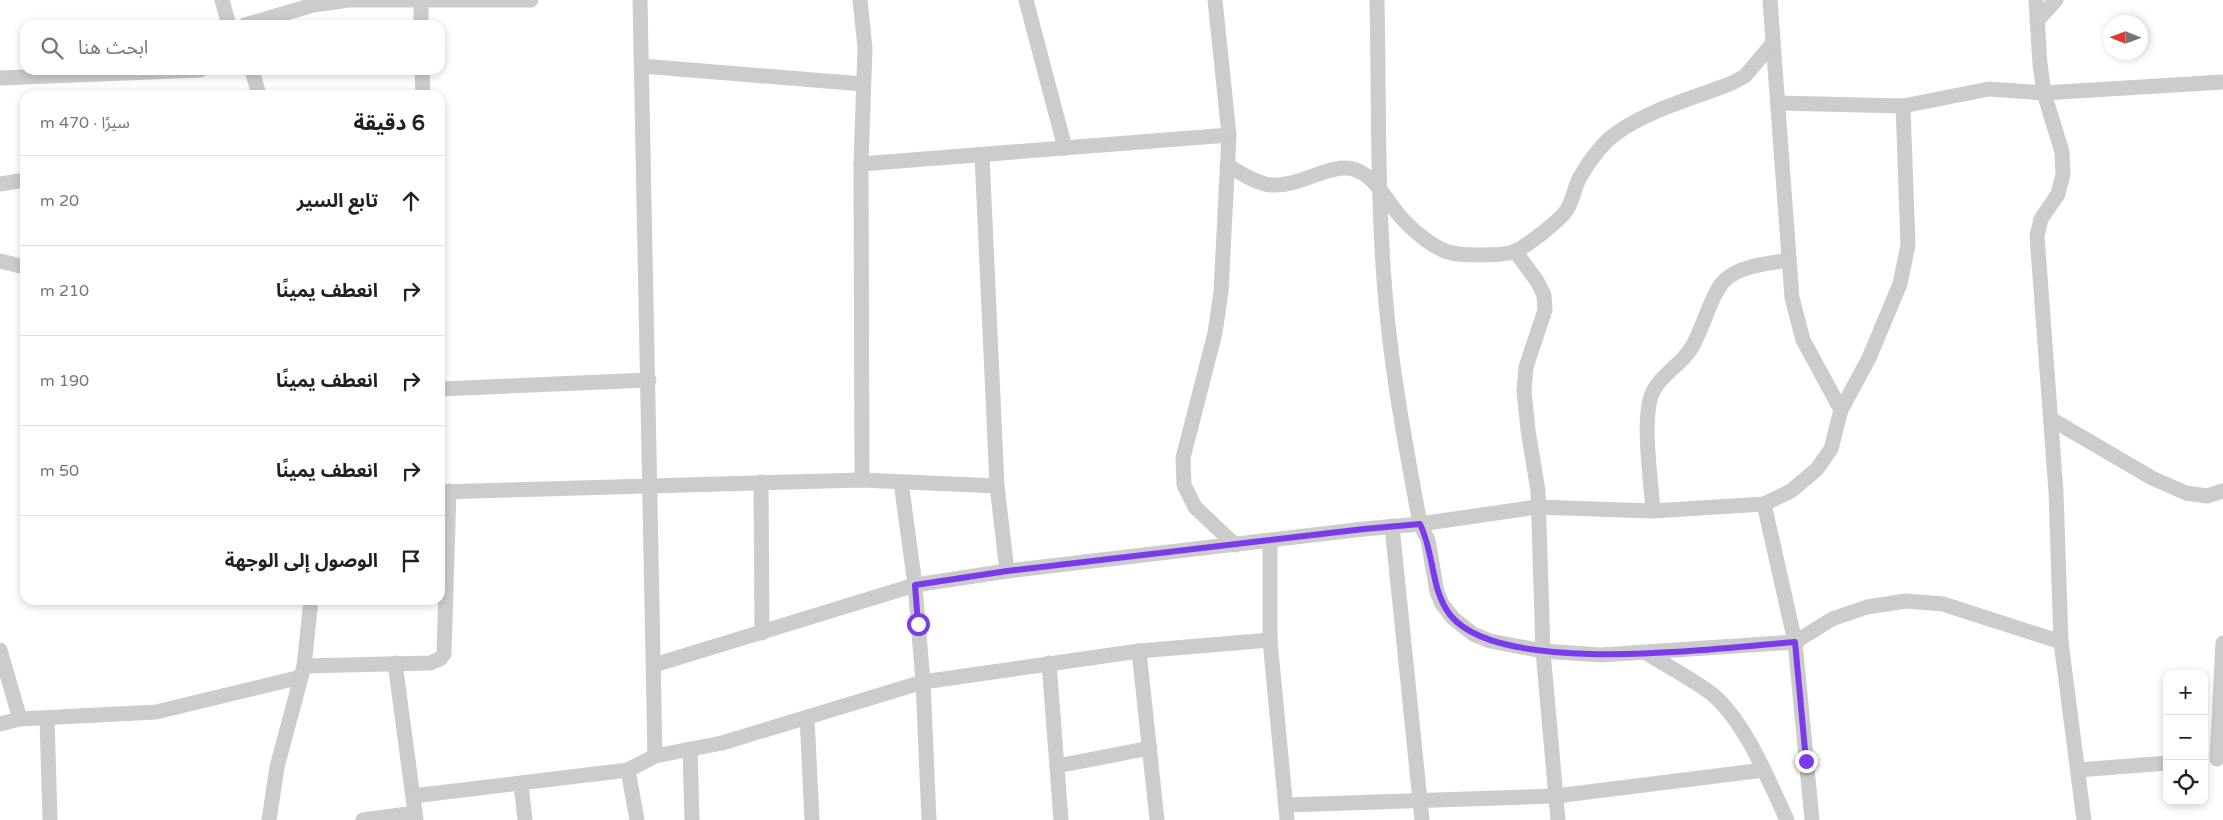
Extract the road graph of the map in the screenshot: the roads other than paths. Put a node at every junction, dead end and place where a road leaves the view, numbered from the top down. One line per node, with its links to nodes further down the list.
1 (222, 0): 12 (street)
2 (531, 0): 11 (street)
3 (640, 0): 17 (street)
4 (860, 0): 23 (street)
5 (1026, 0): 30 (street)
6 (1215, 0): 29 (street)
7 (1379, 0): 36 (street)
8 (1770, 0): 16 (street)
9 (2036, 0): 15 (street)
10 (2056, 0): 15 (street)
11 (421, 1): 13 (street); 14 (street)
12 (228, 20)
13 (262, 20)
14 (421, 20)
15 (2037, 21): 26 (street)
16 (1774, 43): 27 (street); 37 (street)
17 (642, 66): 23 (street); 41 (street)
18 (75, 75): 21 (street)
19 (253, 75): 24 (street)
20 (422, 75): 25 (street)
21 (0, 78)
22 (2223, 82): 26 (street)
23 (863, 84): 32 (street)
24 (258, 90)
25 (423, 90)
26 (2044, 93): 28 (street); 44 (street)
27 (1778, 103): 28 (street); 38 (street)
28 (1903, 106): 43 (street)
29 (1229, 135): 30 (street); 33 (street)
30 (1065, 148): 31 (street)
31 (982, 155): 32 (street); 49 (street)
32 (861, 164): 45 (street)
33 (1227, 165): 36 (street); 58 (street)
34 (20, 181): 35 (street)
35 (0, 184)
36 (1379, 187): 37 (street); 55 (street)
37 (1515, 251): 53 (street)
38 (1788, 260): 43 (street); 54 (street)
39 (0, 262): 40 (street)
40 (20, 266)
41 (649, 380): 42 (street); 48 (street)
42 (445, 389)
43 (1841, 410): 52 (street)
44 (2051, 419): 51 (street); 66 (street)
45 (862, 480): 46 (street); 47 (street)
46 (761, 482): 48 (street); 63 (street)
47 (901, 482): 49 (street); 60 (street)
48 (651, 485): 50 (street); 74 (street)
49 (997, 486): 59 (street)
50 (445, 491)
51 (2223, 491)
52 (1764, 504): 54 (street); 65 (street)
53 (1537, 507): 54 (street); 55 (street); 70 (street)
54 (1654, 511)
55 (1420, 524): 56 (street); 70 (street)
56 (1392, 526): 57 (street); 93 (street)
57 (1270, 541): 58 (street); 64 (street)
58 (1236, 545): 59 (street)
59 (1007, 571): 60 (street)
60 (915, 585): 63 (street); 76 (street)
61 (310, 605): 75 (street)
62 (444, 605): 72 (street)
63 (762, 632): 74 (street)
64 (1270, 640): 69 (street); 94 (street)
65 (1795, 642): 66 (street); 71 (street); 110 (street)
66 (2061, 642): 89 (street)
67 (2223, 643): 84 (street)
68 (0, 650): 79 (street)
69 (1139, 651): 73 (street); 81 (street)
70 (1543, 651): 71 (street); 92 (street)
71 (1646, 653): 88 (street)
72 (396, 663): 75 (street); 91 (street)
73 (1049, 663): 76 (street); 86 (street)
74 (654, 665): 83 (street)
75 (303, 672): 78 (street); 97 (street)
76 (923, 682): 77 (street); 103 (street)
77 (807, 717): 82 (street); 102 (street)
78 (47, 718): 79 (street); 96 (street)
79 (20, 720): 80 (street)
80 (0, 724)
81 (1150, 748): 86 (street); 105 (street)
82 (690, 749): 83 (street); 101 (street)
83 (655, 756): 87 (street)
84 (2215, 759)
85 (2163, 763): 89 (street)
86 (1057, 766): 104 (street)
87 (628, 770): 90 (street); 100 (street)
88 (1764, 770): 92 (street); 109 (street)
89 (2078, 770): 111 (street)
90 (521, 784): 91 (street); 99 (street)
91 (413, 796): 95 (street)
92 (1556, 796): 93 (street); 108 (street)
93 (1421, 801): 94 (street); 107 (street)
94 (1287, 805): 106 (street)
95 (416, 817): 98 (street)
96 (50, 820)
97 (270, 820)
98 (363, 820)
99 (524, 820)
100 (637, 820)
101 (692, 820)
102 (812, 820)
103 (928, 820)
104 (1061, 820)
105 (1157, 820)
106 (1287, 820)
107 (1422, 820)
108 (1558, 820)
109 (1787, 820)
110 (1812, 820)
111 (2084, 820)

